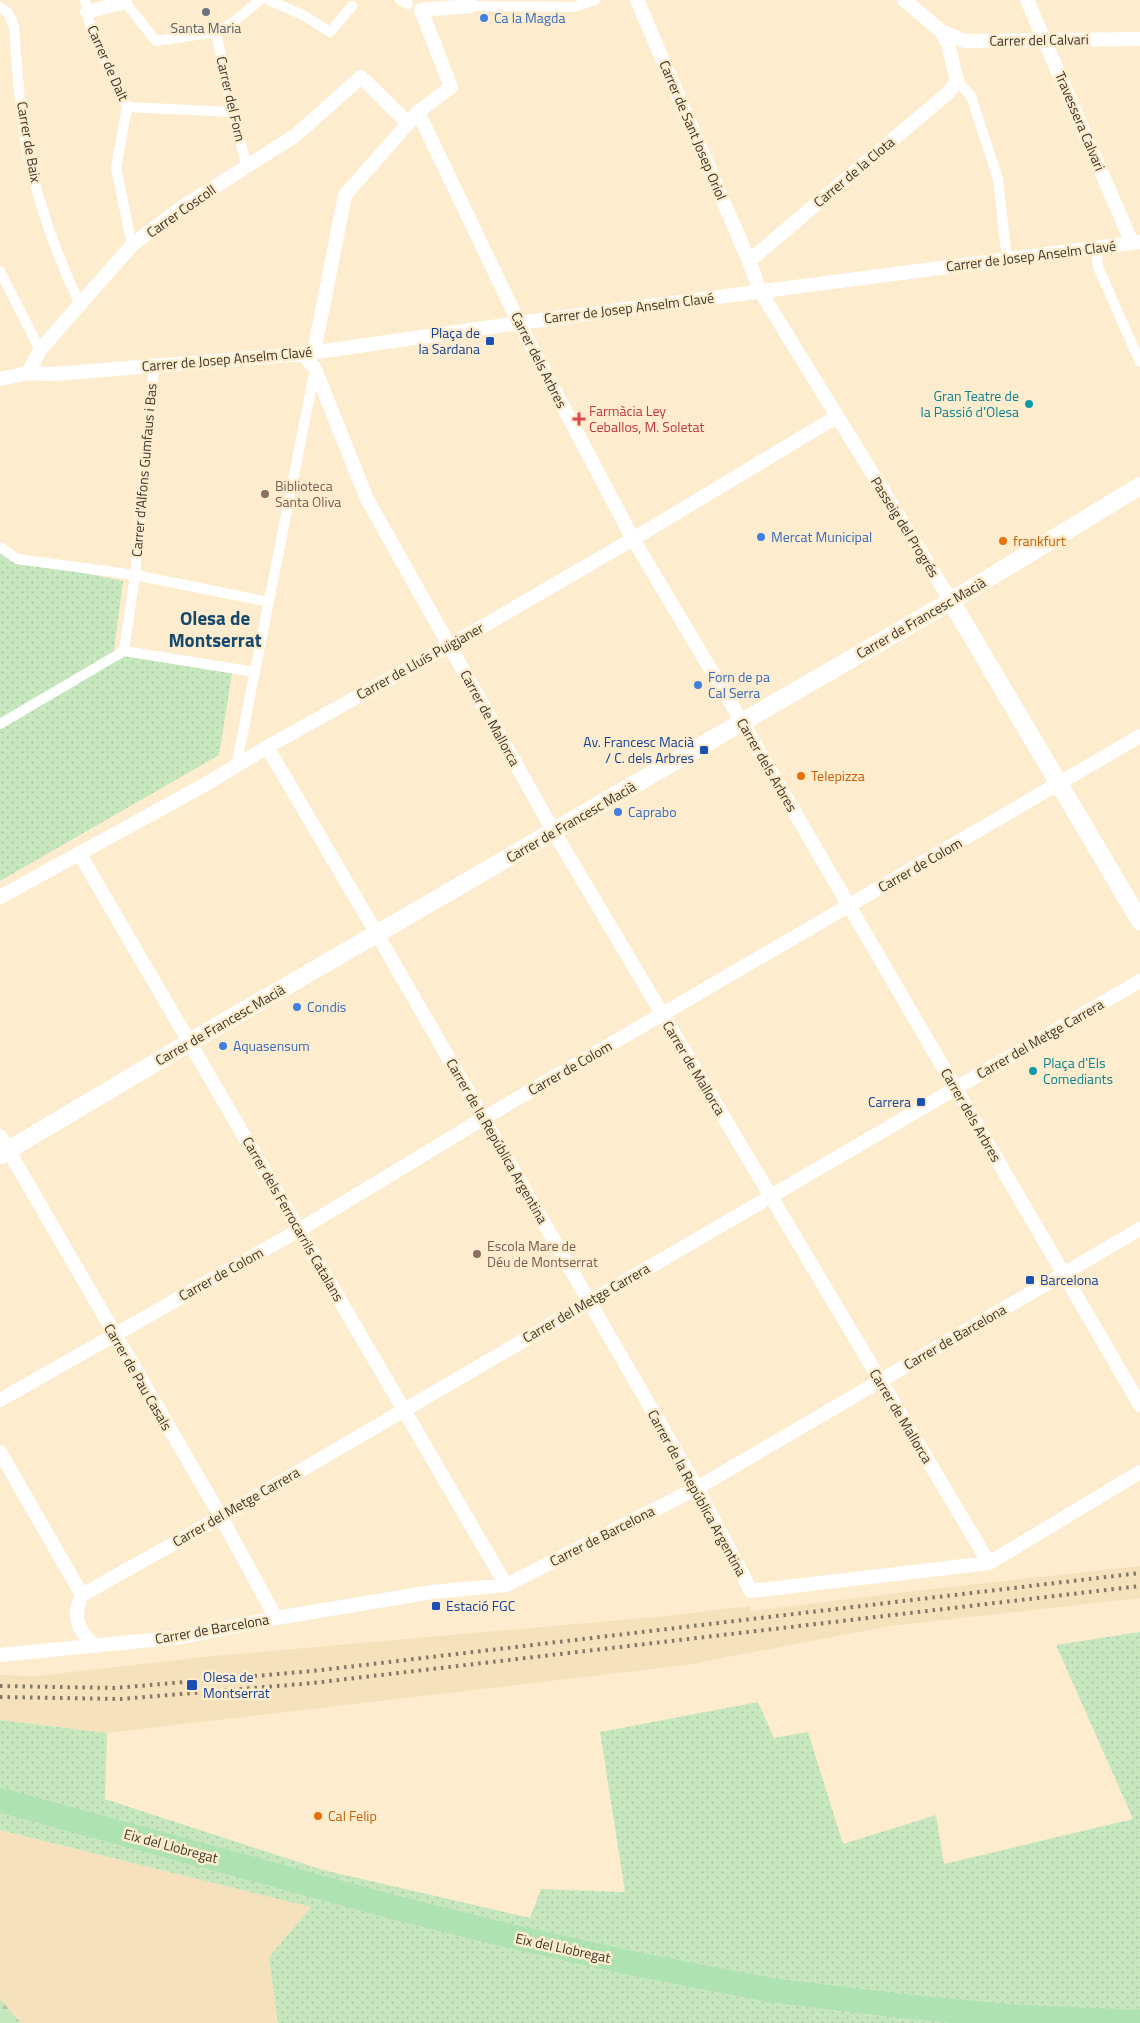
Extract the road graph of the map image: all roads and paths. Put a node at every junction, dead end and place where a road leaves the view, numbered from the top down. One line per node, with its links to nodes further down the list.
1 (260, 0): 14 (street)
2 (268, 0): 11 (street)
3 (595, 0): 8 (street)
4 (637, 0): 27 (street, Carrer de Sant Josep Oriol)
5 (904, 0): 13 (street)
6 (1027, 0): 16 (street, Travessera Calvari)
7 (125, 1): 10 (street); 14 (street)
8 (469, 3): 9 (street)
9 (411, 5): 20 (street)
10 (86, 6): 18 (street, Carrer de Dalt)
11 (352, 6)
12 (0, 7): 30 (street, Carrer de Baix)
13 (940, 30): 16 (street, Carrer del Calvari); 17 (street)
14 (216, 32): 19 (street, Carrer del Forn)
15 (1140, 39): 16 (street, Carrer del Calvari)
16 (1046, 40): 23 (street, Travessera Calvari)
17 (957, 81): 26 (street); 27 (street, Carrer de la Clota)
18 (127, 107): 19 (street); 24 (street, Carrer de Dalt)
19 (232, 112): 22 (street, Carrer del Forn)
20 (418, 112): 21 (street); 31 (street, Carrer dels Arbres)
21 (408, 123): 22 (street, Carrer Coscoll); 33 (street)
22 (247, 166): 24 (street, Carrer Coscoll)
23 (1136, 243): 25 (street, Carrer de Josep Anselm Clavé)
24 (132, 245): 30 (street, Carrer Coscoll)
25 (1096, 248): 26 (street, Carrer de Josep Anselm Clavé); 34 (street)
26 (1007, 259): 29 (street, Carrer de Josep Anselm Clavé)
27 (749, 261): 29 (street, Passeig del Progrés)
28 (0, 271): 32 (street)
29 (760, 291): 31 (street, Carrer de Josep Anselm Clavé); 39 (street, Passeig del Progrés)
30 (80, 304): 32 (street, Carrer Coscoll)
31 (520, 323): 33 (street, Carrer de Josep Anselm Clavé); 41 (street, Carrer dels Arbres)
32 (40, 350): 37 (street, Carrer Coscoll)
33 (308, 353): 35 (street, Carrer de Josep Anselm Clavé); 36 (street, Carrer de Mallorca)
34 (1140, 362)
35 (154, 366): 37 (street, Carrer de Josep Anselm Clavé); 43 (street, Carrer d'Alfons Gumfaus i Bas)
36 (315, 369): 45 (street); 46 (street, Carrer de Mallorca)
37 (28, 373): 38 (street, Carrer de Josep Anselm Clavé)
38 (0, 379)
39 (836, 416): 41 (street, Carrer de Lluís Puigjaner); 44 (street, Passeig del Progrés)
40 (1140, 486): 44 (street, Carrer de Francesc Macià)
41 (633, 539): 46 (street, Carrer de Lluís Puigjaner); 49 (street, Carrer dels Arbres)
42 (0, 547): 43 (street)
43 (135, 575): 45 (street); 47 (street, Carrer d'Alfons Gumfaus i Bas)
44 (951, 601): 49 (street, Carrer de Francesc Macià); 54 (street, Passeig del Progrés)
45 (269, 602): 48 (street)
46 (449, 646): 52 (street, Carrer de Lluís Puigjaner); 55 (street, Carrer de Mallorca)
47 (124, 651): 48 (street); 50 (street)
48 (255, 672): 53 (street)
49 (742, 722): 55 (street, Carrer de Francesc Macià); 58 (street, Carrer dels Arbres)
50 (0, 724)
51 (1140, 736): 54 (street, Carrer de Colom)
52 (267, 747): 53 (street, Carrer de Lluís Puigjaner); 60 (street, Carrer de la República Argentina)
53 (236, 767): 56 (street, Carrer de Lluís Puigjaner)
54 (1059, 784): 58 (street, Carrer de Colom); 59 (street, Passeig del Progrés)
55 (554, 832): 60 (street, Carrer de Francesc Macià); 62 (street, Carrer de Mallorca)
56 (80, 853): 57 (street, Carrer de Lluís Puigjaner); 63 (street, Carrer dels Ferrocarrils Catalans)
57 (0, 897)
58 (849, 906): 62 (street, Carrer de Colom); 64 (street, Carrer dels Arbres)
59 (1140, 921)
60 (377, 934): 63 (street, Carrer de Francesc Macià); 65 (street, Carrer de la República Argentina)
61 (1140, 981): 64 (street, Carrer del Metge Carrera)
62 (663, 1015): 65 (street, Carrer de Colom); 67 (street, Carrer de Mallorca)
63 (190, 1042): 66 (street, Carrer de Francesc Macià); 69 (street, Carrer dels Ferrocarrils Catalans)
64 (955, 1088): 67 (street, Carrer del Metge Carrera); 70 (street, Carrer dels Arbres)
65 (484, 1118): 69 (street, Carrer de Colom); 71 (street, Carrer de la República Argentina)
66 (3, 1147): 72 (street, Carrer de Pau Casals)
67 (770, 1196): 71 (street, Carrer del Metge Carrera); 73 (street, Carrer de Mallorca)
68 (1140, 1229): 70 (street, Carrer de Barcelona)
69 (299, 1230): 72 (street, Carrer de Colom); 76 (street, Carrer dels Ferrocarrils Catalans)
70 (1063, 1274): 73 (street, Carrer de Barcelona); 75 (street, Carrer dels Arbres)
71 (588, 1301): 76 (street, Carrer del Metge Carrera); 79 (street, Carrer de la República Argentina)
72 (114, 1335): 74 (street, Carrer de Colom); 80 (street, Carrer de Pau Casals)
73 (880, 1380): 79 (street, Carrer de Barcelona); 81 (street, Carrer de Mallorca)
74 (0, 1400)
75 (1140, 1405)
76 (403, 1409): 80 (street, Carrer del Metge Carrera); 82 (street, Carrer dels Ferrocarrils Catalans)
77 (0, 1452): 83 (street)
78 (1140, 1472): 81 (street)
79 (697, 1488): 81 (street, Carrer de la República Argentina); 82 (street, Carrer de Barcelona)
80 (220, 1517): 83 (street, Carrer del Metge Carrera); 84 (street, Carrer de Pau Casals)
81 (989, 1563)
82 (506, 1585): 84 (street, Carrer de Barcelona)
83 (82, 1595): 85 (street)
84 (276, 1618): 85 (street, Carrer de Barcelona)
85 (96, 1646): 86 (street, Carrer de Barcelona)
86 (0, 1655)
87 (0, 1800): 88 (highway, Eix del Llobregat)
88 (1140, 2022)

